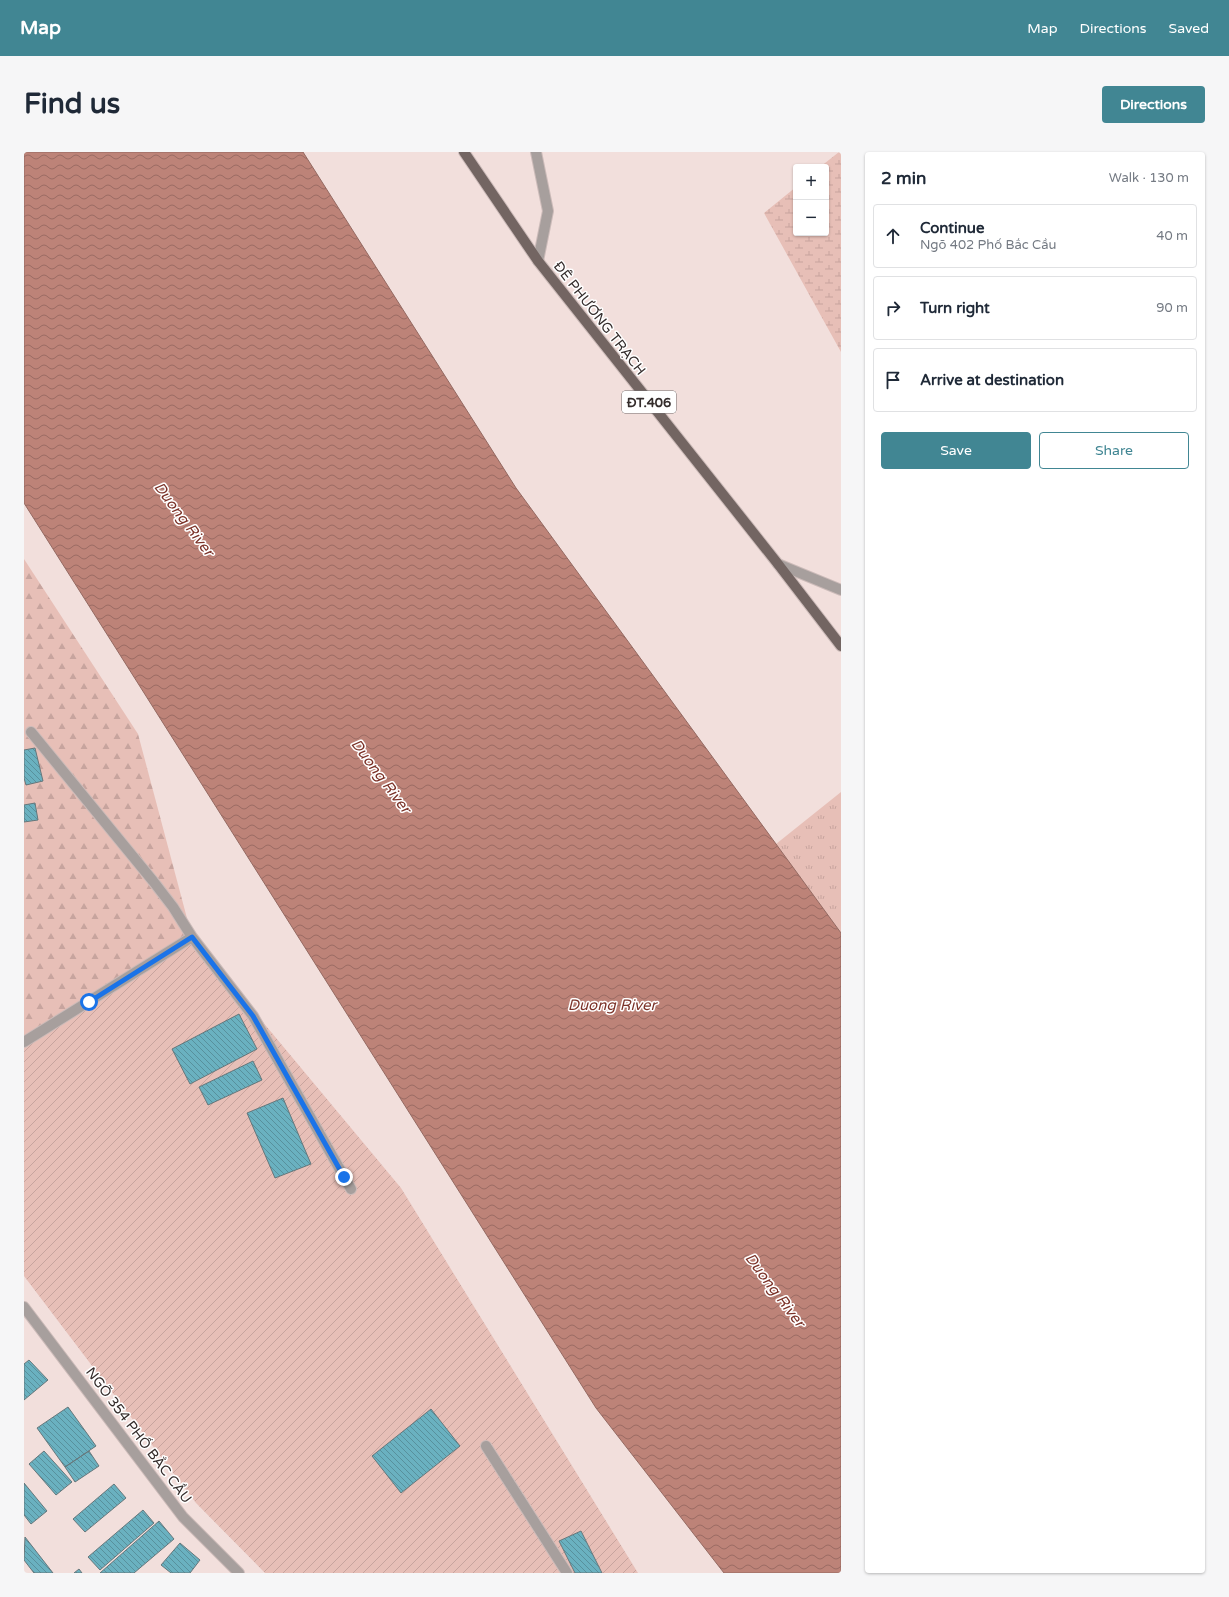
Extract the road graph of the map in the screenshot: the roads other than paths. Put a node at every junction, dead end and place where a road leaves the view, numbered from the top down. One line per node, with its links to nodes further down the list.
1 (464, 152): 3 (main road, ĐÊ PHƯƠNG TRẠCH / ĐT.406)
2 (536, 152): 3 (street)
3 (538, 261): 4 (main road, ĐÊ PHƯƠNG TRẠCH / ĐT.406)
4 (778, 564): 5 (street); 6 (main road, ĐÊ PHƯƠNG TRẠCH / ĐT.406)
5 (841, 590)
6 (841, 646)
7 (31, 732): 8 (street)
8 (192, 937): 9 (street); 10 (street)
9 (24, 1042)
10 (351, 1189)
11 (24, 1307): 13 (street, NGÕ 354 PHỐ BẮC CẦU)
12 (486, 1446): 14 (street)
13 (239, 1573)
14 (567, 1573)

